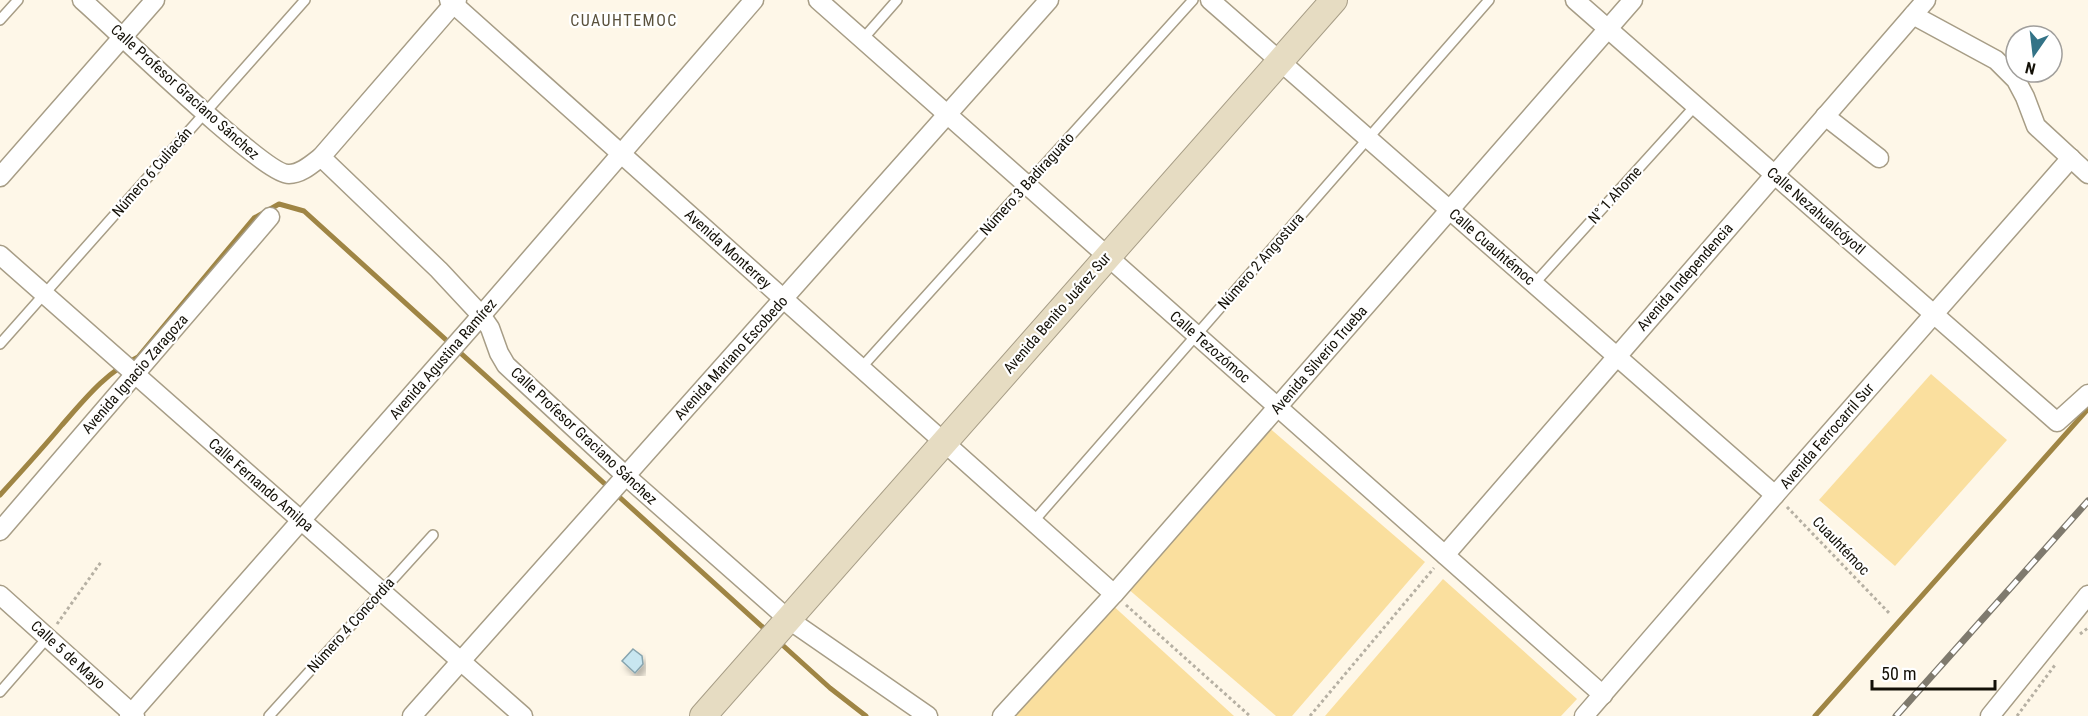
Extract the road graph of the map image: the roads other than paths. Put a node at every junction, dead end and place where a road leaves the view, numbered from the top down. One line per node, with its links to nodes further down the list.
1 (18, 0): 18 (lane)
2 (82, 0): 20 (street, Calle Profesor Graciano Sánchez)
3 (155, 0): 20 (street)
4 (305, 0): 24 (lane, Número 6 Culiacán)
5 (754, 0): 28 (street, Avenida Agustina Ramírez)
6 (818, 0): 21 (street, Calle Tezozómoc)
7 (897, 0): 21 (lane)
8 (1049, 0): 25 (street, Avenida Mariano Escobedo)
9 (1193, 0): 35 (lane, Número 3 Badiraguato)
10 (1210, 0): 22 (street, Calle Cuauhtémoc)
11 (1334, 0): 22 (street, Avenida Benito Juárez Sur)
12 (1489, 0): 27 (lane, Número 2 Angostura)
13 (1575, 0): 19 (street, Calle Nezahualcóyotl)
14 (1633, 0): 19 (street, Avenida Silverio Trueba)
15 (1926, 0): 17 (street, Avenida Independencia)
16 (453, 1): 28 (street, Avenida Monterrey); 29 (street)
17 (1913, 15): 26 (street, Avenida Independencia); 31 (street)
18 (0, 20)
19 (1608, 29): 23 (street, Calle Nezahualcóyotl); 36 (street, Avenida Silverio Trueba)
20 (123, 36): 24 (street, Calle Profesor Graciano Sánchez); 34 (street)
21 (862, 40): 25 (street, Calle Tezozómoc)
22 (1280, 61): 27 (street, Calle Cuauhtémoc); 39 (street, Avenida Benito Juárez Sur)
23 (1696, 105): 32 (street, Calle Nezahualcóyotl); 40 (lane, N° 1 Ahome)
24 (205, 113): 29 (street, Calle Profesor Graciano Sánchez); 41 (lane, Número 6 Culiacán)
25 (947, 115): 35 (street, Calle Tezozómoc); 42 (street, Avenida Mariano Escobedo)
26 (1825, 116): 30 (street); 32 (street, Avenida Independencia)
27 (1368, 138): 36 (street, Calle Cuauhtémoc); 45 (lane, Número 2 Angostura)
28 (621, 153): 42 (street, Avenida Monterrey); 44 (street, Avenida Agustina Ramírez)
29 (321, 157): 44 (street, Calle Profesor Graciano Sánchez)
30 (1879, 158)
31 (2071, 158): 33 (street); 43 (street, Avenida Ferrocarril Sur)
32 (1774, 174): 43 (street, Calle Nezahualcóyotl); 47 (street, Avenida Independencia)
33 (2088, 174)
34 (0, 177)
35 (1026, 185): 39 (street, Calle Tezozómoc); 48 (lane, Número 3 Badiraguato)
36 (1449, 210): 40 (street, Calle Cuauhtémoc); 51 (street, Avenida Silverio Trueba)
37 (270, 217): 49 (street, Avenida Ignacio Zaragoza)
38 (0, 255): 41 (street, Calle Fernando Amilpa)
39 (1107, 257): 45 (street, Calle Tezozómoc); 52 (street, Avenida Benito Juárez Sur)
40 (1534, 284): 47 (street, Calle Cuauhtémoc)
41 (45, 294): 46 (lane, Número 6 Culiacán); 49 (street, Calle Fernando Amilpa)
42 (783, 299): 48 (street, Avenida Monterrey); 53 (street, Avenida Mariano Escobedo)
43 (1935, 314): 50 (street, Calle Nezahualcóyotl); 54 (street, Avenida Ferrocarril Sur)
44 (477, 320): 53 (street, Calle Profesor Graciano Sánchez); 55 (street, Avenida Agustina Ramírez)
45 (1197, 335): 51 (street, Calle Tezozómoc); 56 (lane, Número 2 Angostura)
46 (0, 344)
47 (1617, 356): 54 (street, Calle Cuauhtémoc); 59 (street, Avenida Independencia)
48 (861, 368): 52 (street, Avenida Monterrey)
49 (136, 375): 55 (street, Calle Fernando Amilpa); 57 (street, Avenida Ignacio Zaragoza)
50 (2088, 394)
51 (1277, 407): 59 (street, Calle Tezozómoc); 62 (street, Avenida Silverio Trueba)
52 (944, 442): 56 (street, Avenida Monterrey); 64 (street, Avenida Benito Juárez Sur)
53 (626, 476): 64 (street, Calle Profesor Graciano Sánchez); 66 (street, Avenida Mariano Escobedo)
54 (1775, 495): 68 (street, Avenida Ferrocarril Sur)
55 (301, 520): 60 (street, Calle Fernando Amilpa); 69 (street, Avenida Agustina Ramírez)
56 (1033, 522): 62 (street, Avenida Monterrey)
57 (0, 531)
58 (433, 535): 60 (lane, Número 4 Concordia)
59 (1445, 555): 68 (street, Calle Tezozómoc)
60 (382, 592): 66 (street, Calle Fernando Amilpa); 70 (lane, Número 4 Concordia)
61 (0, 594): 65 (street, Calle 5 de Mayo)
62 (1114, 594): 75 (street, Avenida Silverio Trueba)
63 (2088, 595): 77 (street)
64 (785, 623): 73 (street, Avenida Benito Juárez Sur); 74 (street, Calle Profesor Graciano Sánchez)
65 (48, 638): 67 (lane); 69 (street, Calle 5 de Mayo)
66 (461, 661): 71 (street, Avenida Mariano Escobedo); 72 (street, Calle Fernando Amilpa)
67 (0, 692)
68 (1603, 695): 76 (street, Avenida Ferrocarril Sur)
69 (132, 715)
70 (269, 716)
71 (412, 716)
72 (523, 716)
73 (703, 716)
74 (928, 716)
75 (1002, 716)
76 (1584, 716)
77 (1990, 716)

